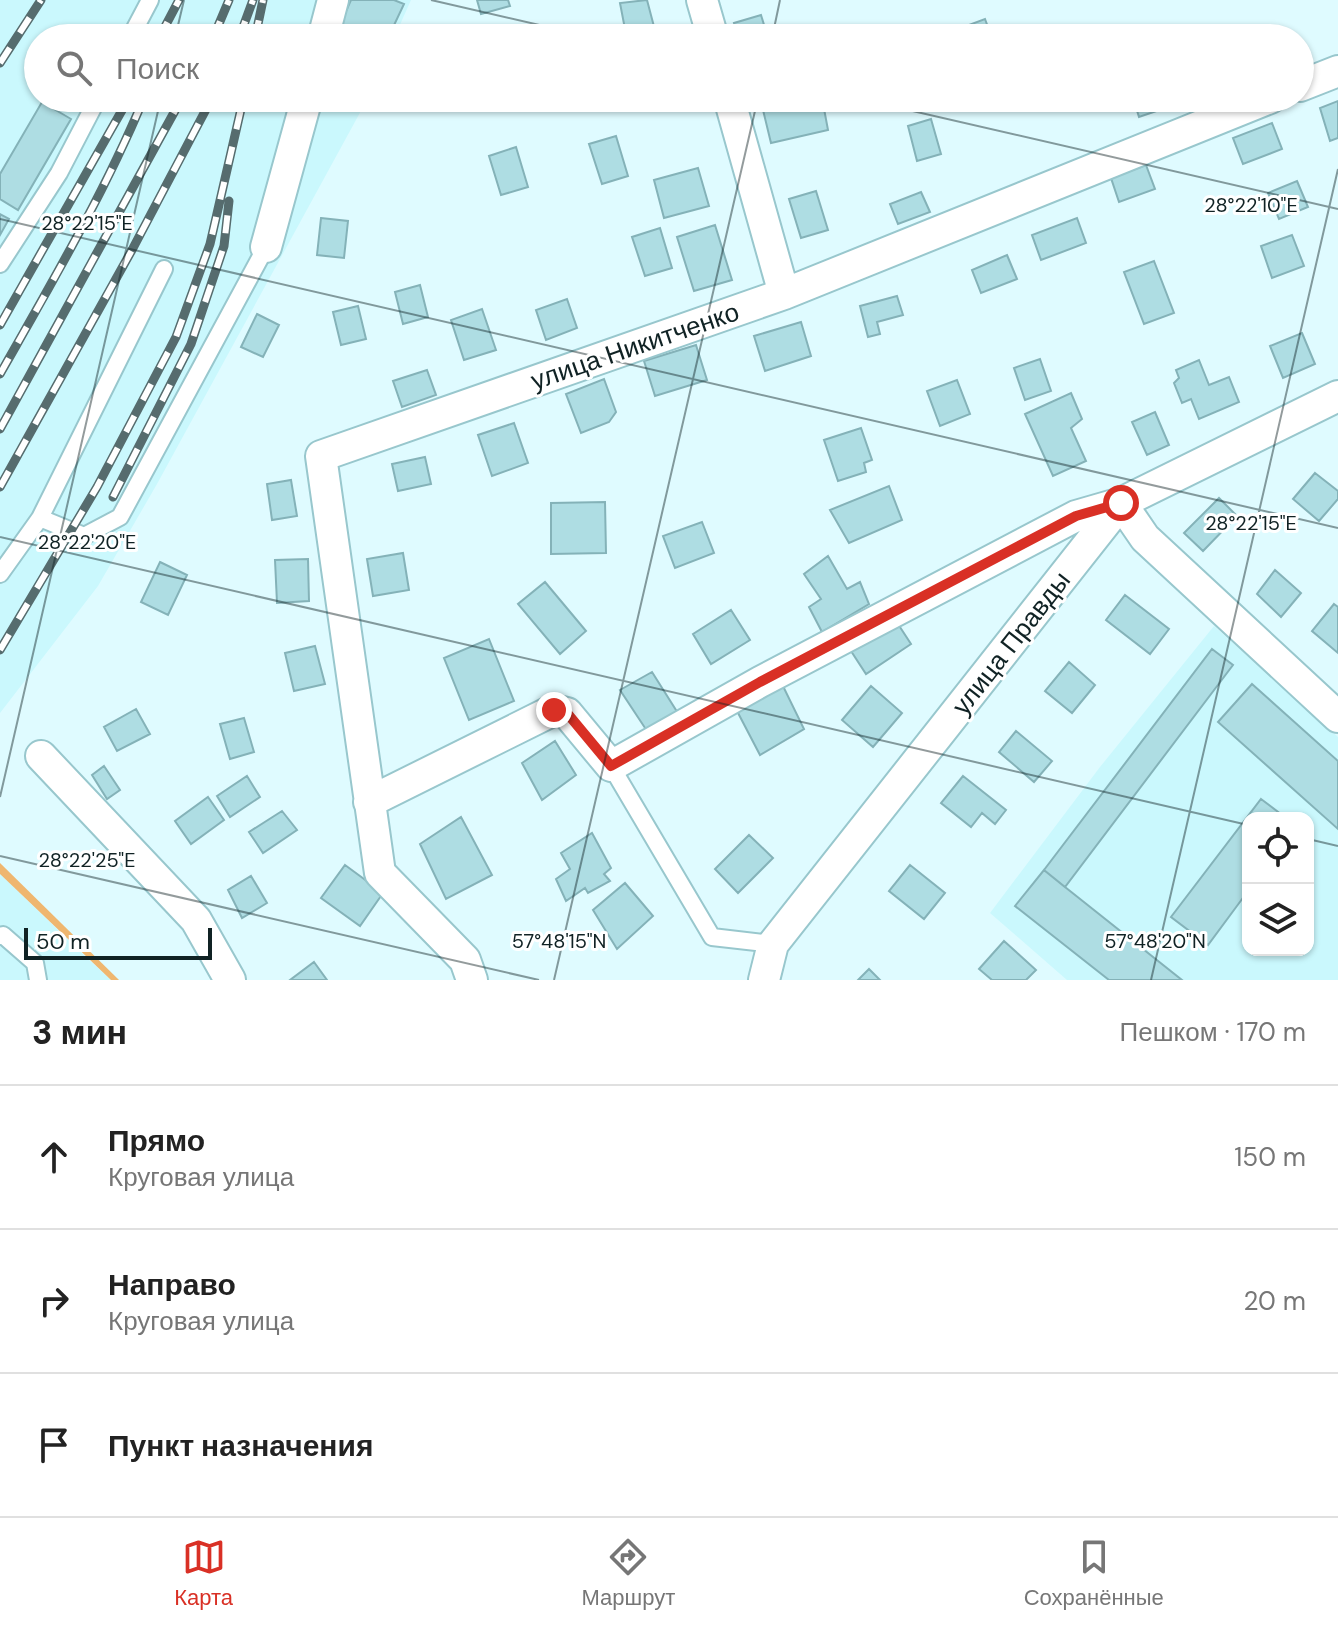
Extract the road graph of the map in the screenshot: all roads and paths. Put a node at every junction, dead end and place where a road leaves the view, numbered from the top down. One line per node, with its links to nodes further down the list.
1 (150, 0): 4 (lane)
2 (333, 0): 5 (street)
3 (702, 0): 6 (street)
4 (137, 24)
5 (327, 24)
6 (709, 24)
7 (1338, 71): 8 (street)
8 (1314, 80)
9 (91, 112): 14 (lane)
10 (303, 112): 13 (street)
11 (733, 112): 16 (street)
12 (1235, 112): 16 (street, улица Никитченко)
13 (266, 247): 19 (lane)
14 (0, 264)
15 (164, 269): 19 (lane)
16 (784, 294): 24 (street, улица Никитченко)
17 (1338, 396): 18 (street, улица Правды)
18 (1121, 503): 21 (street); 23 (street); 26 (street, улица Правды)
19 (40, 518): 20 (lane)
20 (0, 574)
21 (1338, 717)
22 (41, 756): 28 (street)
23 (611, 766): 24 (street); 26 (lane)
24 (369, 802): 29 (street)
25 (0, 936): 27 (lane)
26 (773, 944): 30 (street, улица Правды)
27 (38, 980)
28 (230, 980)
29 (472, 980)
30 (764, 980)

